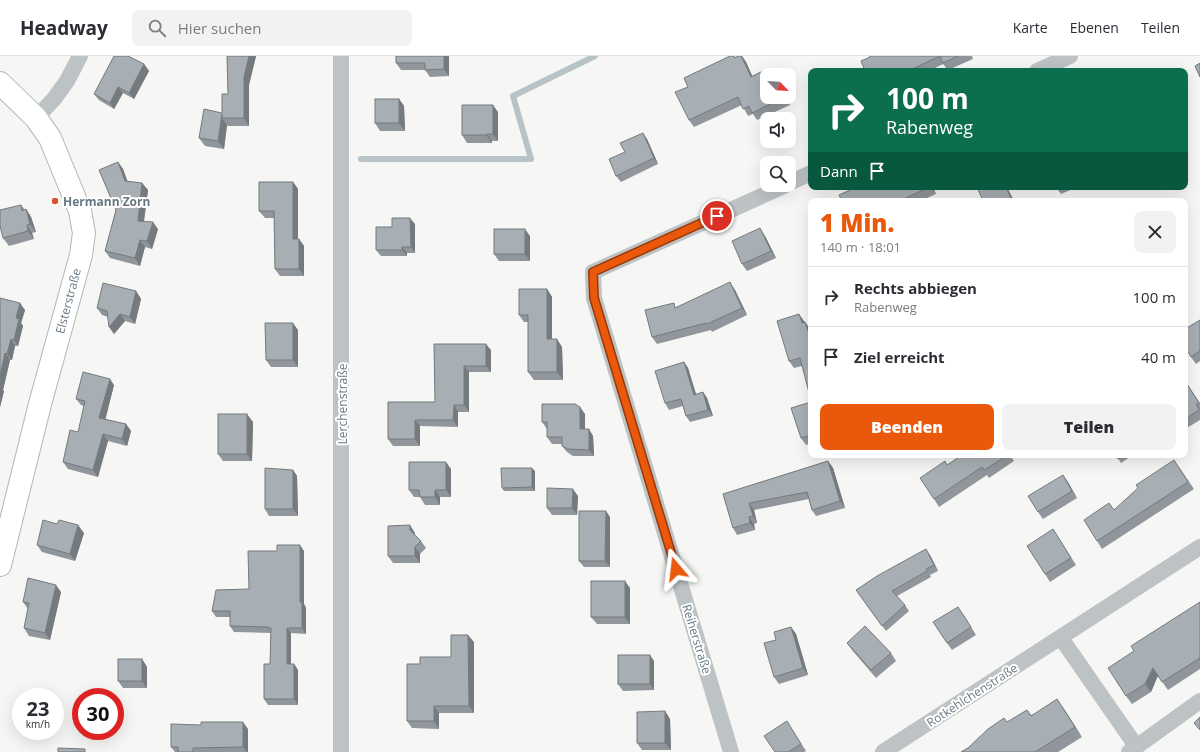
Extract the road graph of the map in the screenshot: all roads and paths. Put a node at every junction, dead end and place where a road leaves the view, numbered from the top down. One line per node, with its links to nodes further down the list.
1 (80, 56): 6 (street)
2 (341, 56): 15 (street, Lerchenstraße)
3 (1070, 56): 4 (street)
4 (1044, 68)
5 (0, 83): 6 (street, Elsterstraße)
6 (36, 118): 11 (street, Elsterstraße)
7 (808, 175): 8 (street)
8 (796, 180)
9 (770, 192): 16 (street, Reiherstraße)
10 (1200, 548): 12 (street, Rotkehlchenstraße)
11 (0, 565)
12 (1061, 638): 14 (street); 17 (street, Rotkehlchenstraße)
13 (1200, 701): 14 (street)
14 (1132, 749)
15 (341, 752)
16 (731, 752)
17 (883, 752)

